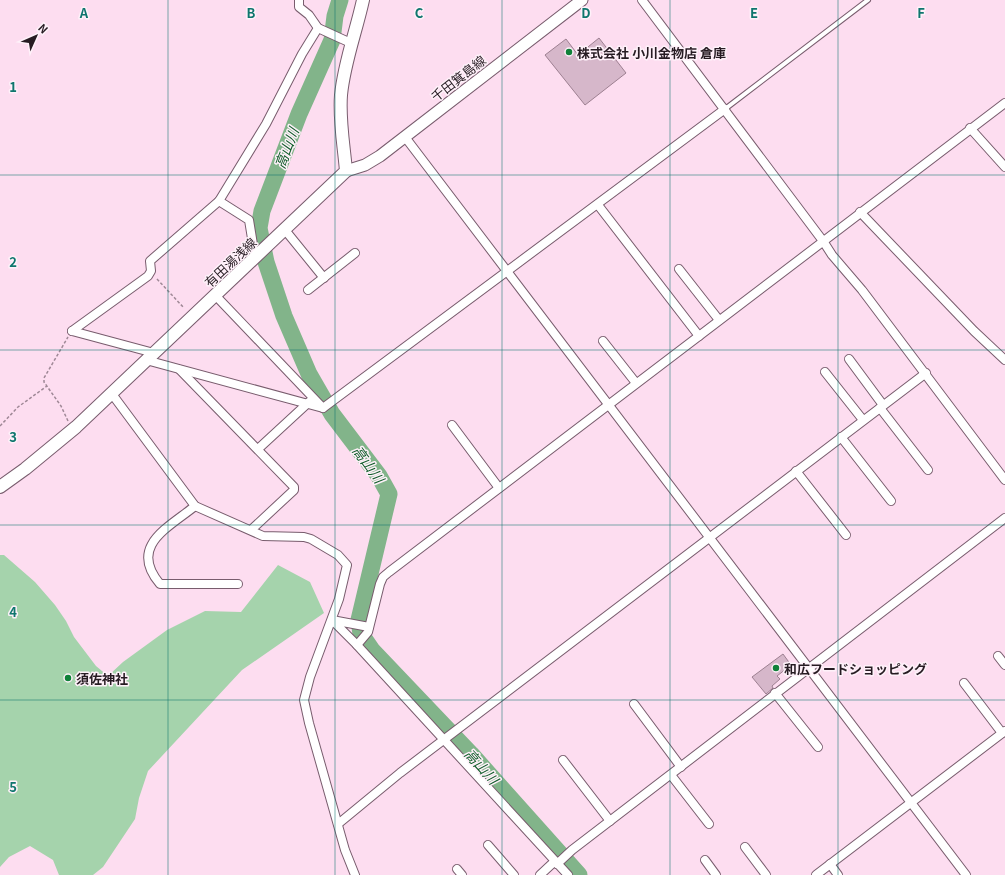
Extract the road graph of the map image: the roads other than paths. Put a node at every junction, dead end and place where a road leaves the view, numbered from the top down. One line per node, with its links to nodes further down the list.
1 (299, 0): 6 (street)
2 (363, 0): 7 (main road)
3 (582, 0): 11 (main road, 千田箕島線)
4 (642, 0): 9 (street)
5 (868, 0): 9 (lane)
6 (322, 30): 7 (street); 14 (street)
7 (352, 44): 13 (main road)
8 (1005, 103): 10 (street)
9 (725, 109): 15 (street); 18 (street)
10 (970, 128): 12 (street); 16 (street)
11 (405, 137): 13 (main road, 千田箕島線); 22 (street)
12 (1005, 167)
13 (346, 171): 17 (main road, 有田湯浅線)
14 (219, 201): 20 (street); 29 (street)
15 (598, 204): 22 (street); 27 (street)
16 (860, 212): 18 (street); 31 (street)
17 (284, 230): 20 (main road, 有田湯浅線); 23 (street)
18 (823, 241): 26 (street); 34 (street)
19 (355, 253): 23 (street)
20 (256, 256): 25 (main road, 有田湯浅線)
21 (679, 269): 26 (street)
22 (508, 272): 37 (street); 38 (street)
23 (324, 278): 24 (street)
24 (308, 290)
25 (215, 295): 29 (main road, 有田湯浅線); 37 (street)
26 (719, 320): 27 (street)
27 (699, 336): 35 (street)
28 (603, 341): 35 (street)
29 (150, 357): 32 (street); 36 (main road, 有田湯浅線)
30 (849, 359): 39 (street)
31 (1005, 360)
32 (180, 369): 37 (street); 43 (street)
33 (826, 372): 40 (street)
34 (926, 373): 39 (street); 46 (street)
35 (636, 384): 38 (street)
36 (112, 394): 47 (main road, 有田湯浅線); 50 (street)
37 (310, 401): 43 (street)
38 (608, 405): 48 (street); 54 (street)
39 (881, 406): 40 (street); 44 (street)
40 (863, 420): 42 (street)
41 (452, 425): 48 (street)
42 (841, 437): 45 (street); 49 (street)
43 (258, 449): 52 (street)
44 (928, 470)
45 (796, 471): 53 (street); 54 (street)
46 (1005, 480)
47 (0, 487)
48 (499, 488): 57 (street)
49 (891, 501)
50 (195, 506): 52 (street); 55 (street)
51 (1005, 518): 61 (street)
52 (251, 530): 56 (street)
53 (846, 535)
54 (709, 536): 61 (street); 66 (street)
55 (238, 584)
56 (332, 620): 57 (street); 58 (street); 73 (street)
57 (369, 627): 58 (street)
58 (357, 645): 66 (street)
59 (998, 656): 60 (street)
60 (1005, 665)
61 (809, 667): 63 (street); 71 (street)
62 (964, 683): 65 (street)
63 (776, 693): 67 (street); 69 (street)
64 (634, 704): 69 (street)
65 (1004, 732): 71 (street)
66 (443, 740): 73 (street); 78 (street)
67 (818, 747)
68 (563, 760): 72 (street)
69 (681, 767): 70 (street)
70 (671, 775): 72 (street); 74 (street)
71 (912, 803): 79 (street); 88 (street)
72 (610, 821): 78 (street)
73 (338, 824): 80 (street)
74 (709, 824)
75 (488, 845): 81 (street)
76 (746, 847): 85 (street)
77 (705, 860): 84 (street)
78 (556, 863): 82 (street); 83 (street)
79 (830, 864): 86 (street); 87 (street)
80 (355, 875)
81 (514, 875)
82 (540, 875)
83 (568, 875)
84 (716, 875)
85 (766, 875)
86 (816, 875)
87 (838, 875)
88 (966, 875)

